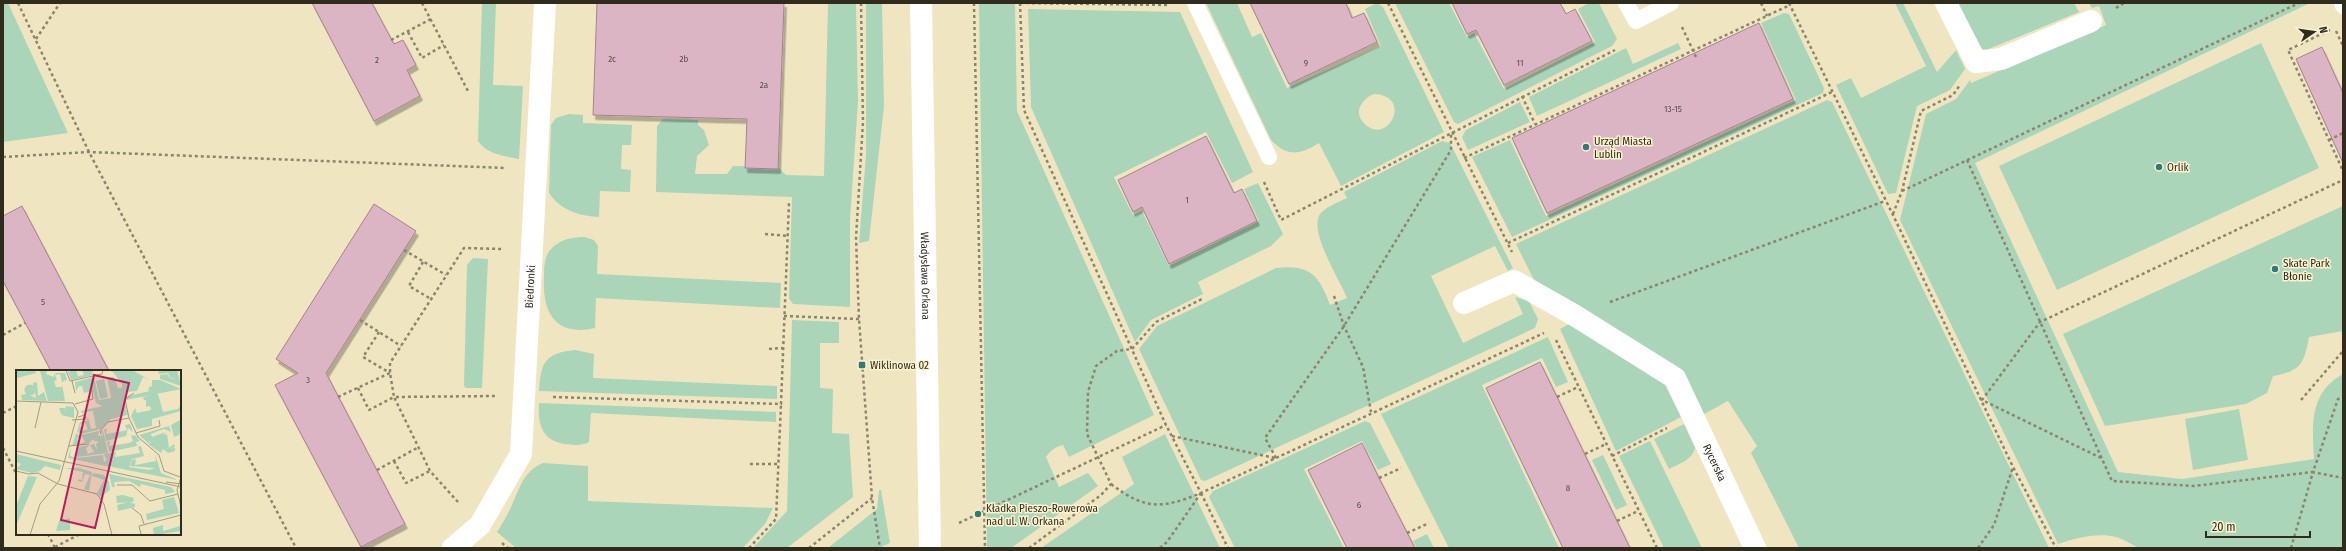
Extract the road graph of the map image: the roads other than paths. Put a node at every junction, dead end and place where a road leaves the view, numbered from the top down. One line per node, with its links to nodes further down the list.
1 (545, 3): 12 (street, Biedronki)
2 (921, 3): 13 (street, Władysława Orkana)
3 (1194, 3): 10 (lane)
4 (1626, 3): 5 (lane)
5 (1671, 3)
6 (1946, 3): 9 (street)
7 (2342, 3): 8 (lane)
8 (2343, 6)
9 (2091, 21)
10 (1269, 157)
11 (1464, 303): 14 (street, Rycerska)
12 (453, 548)
13 (930, 548)
14 (1755, 548)

